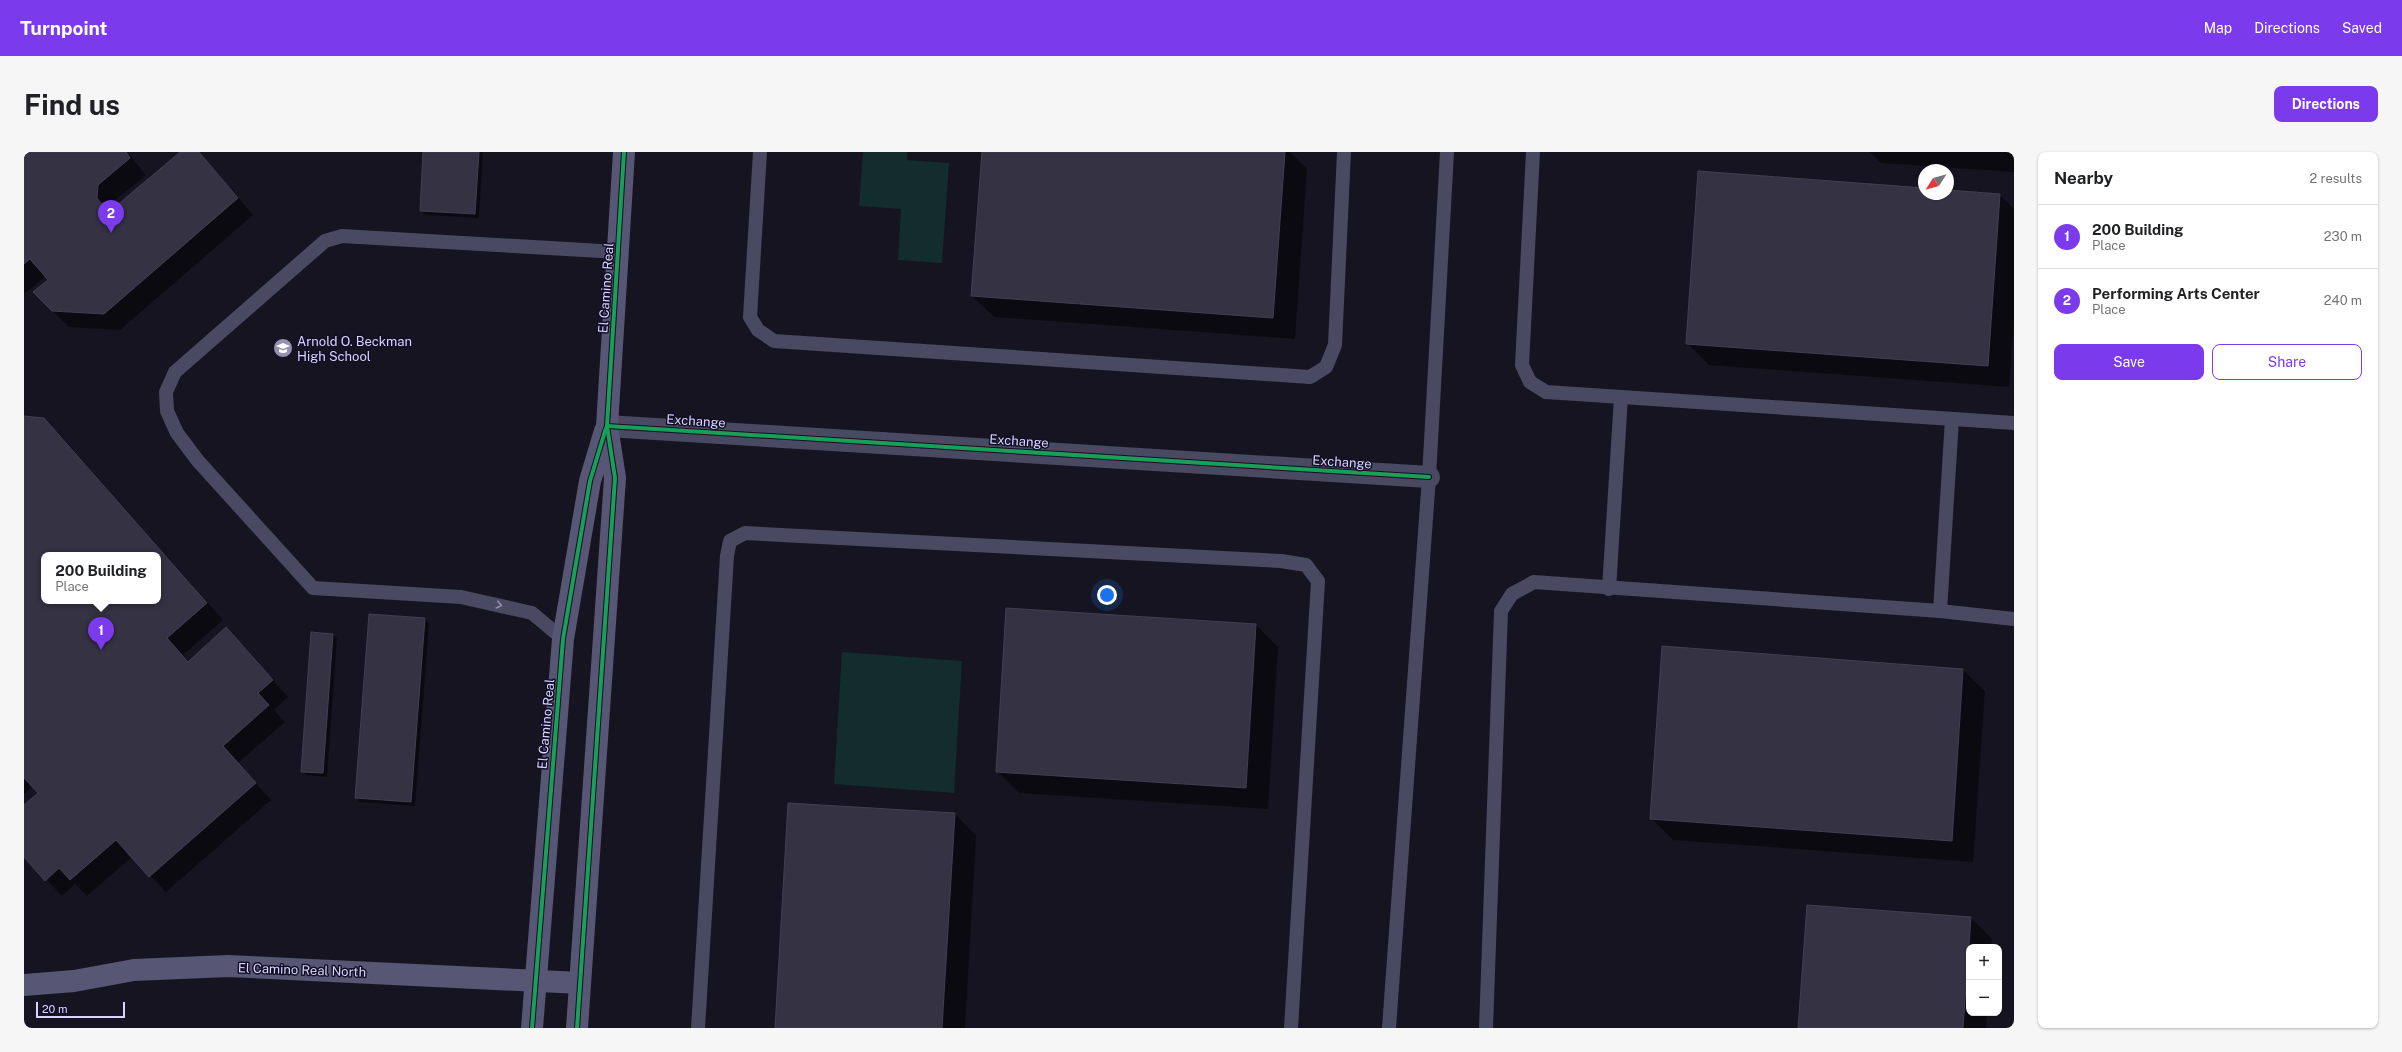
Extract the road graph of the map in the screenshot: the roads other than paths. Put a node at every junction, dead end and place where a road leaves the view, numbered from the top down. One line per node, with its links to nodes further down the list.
1 (624, 152): 6 (street, El Camino Real)
2 (760, 152): 3 (lane)
3 (1344, 152)
4 (1447, 152): 11 (lane)
5 (1533, 152): 7 (lane)
6 (618, 252): 10 (street, El Camino Real); 15 (lane, one-way to 15)
7 (1621, 397): 8 (lane); 12 (lane)
8 (1952, 419): 9 (lane); 13 (lane)
9 (2014, 423)
10 (607, 426): 11 (street, Exchange); 15 (street, El Camino Real); 17 (street, El Camino Real)
11 (1429, 477): 23 (lane)
12 (1609, 589): 13 (lane); 24 (lane)
13 (1940, 611): 14 (lane)
14 (2014, 619)
15 (563, 639): 16 (street, El Camino Real)
16 (535, 980): 17 (street, El Camino Real North); 18 (street, El Camino Real North); 19 (street, El Camino Real)
17 (580, 983): 20 (street, El Camino Real)
18 (24, 985)
19 (532, 1028)
20 (577, 1028)
21 (698, 1028): 22 (lane)
22 (1291, 1028)
23 (1389, 1028)
24 (1486, 1028)

